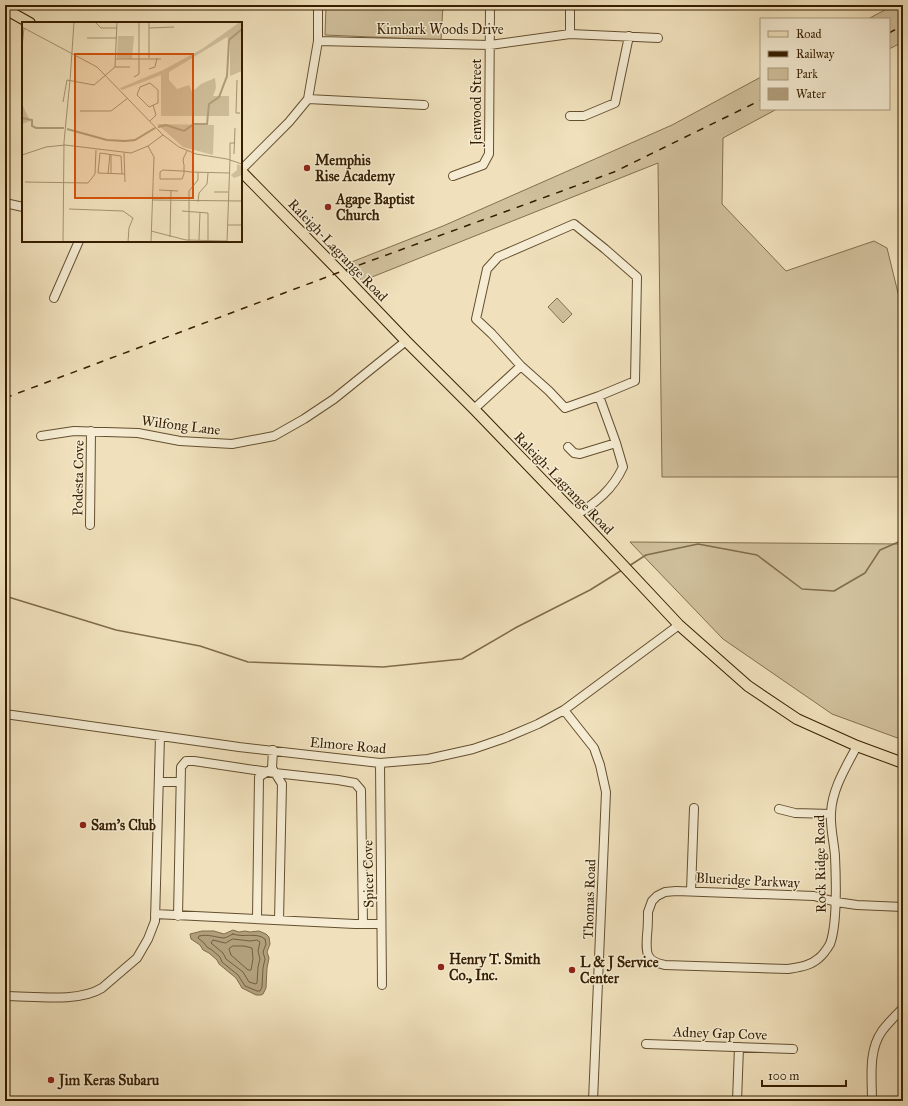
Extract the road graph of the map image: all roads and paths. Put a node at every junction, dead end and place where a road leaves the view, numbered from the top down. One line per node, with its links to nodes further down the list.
1 (318, 5): 9 (street)
2 (490, 5): 10 (street, Jenwood Street)
3 (570, 5): 6 (street)
4 (5, 9): 5 (main road)
5 (28, 22)
6 (570, 34): 7 (street, Kimbark Woods Drive); 10 (street, Kimbark Woods Drive)
7 (629, 36): 8 (street, Kimbark Woods Drive); 13 (street)
8 (658, 38)
9 (318, 41): 10 (street, Kimbark Woods Drive); 11 (street)
10 (490, 45): 16 (street, Jenwood Street)
11 (308, 99): 12 (street); 14 (street)
12 (424, 105)
13 (570, 116)
14 (242, 170)
15 (242, 172): 21 (main road, Raleigh-Lagrange Road)
16 (453, 176)
17 (5, 203): 18 (street)
18 (22, 207)
19 (79, 242): 20 (street)
20 (54, 298)
21 (406, 341): 24 (main road, Raleigh-Lagrange Road); 25 (street, Wilfong Lane)
22 (521, 366): 23 (street); 23 (street); 24 (street)
23 (599, 396): 27 (street)
24 (474, 409): 29 (main road, Raleigh-Lagrange Road)
25 (91, 431): 26 (street, Wilfong Lane); 30 (street, Podesta Cove)
26 (42, 436)
27 (616, 443): 28 (street); 29 (street)
28 (568, 447)
29 (576, 515): 31 (main road, Raleigh-Lagrange Road)
30 (90, 525)
31 (679, 625): 32 (street, Elmore Road); 35 (main road, Raleigh-Lagrange Road)
32 (564, 710): 37 (street, Elmore Road); 61 (street, Thomas Road)
33 (5, 714): 34 (street, Elmore Road)
34 (160, 736): 36 (street, Elmore Road); 40 (street)
35 (857, 746): 38 (main road, Raleigh-Lagrange Road); 44 (street, Rock Ridge Road)
36 (273, 750): 37 (street, Elmore Road); 39 (street)
37 (380, 763): 53 (street, Spicer Cove)
38 (903, 763)
39 (271, 771): 41 (street); 50 (street); 51 (street); 52 (street)
40 (159, 782): 41 (street); 48 (street)
41 (180, 782): 49 (street)
42 (694, 808): 45 (street)
43 (779, 809): 44 (street)
44 (831, 814): 46 (street, Rock Ridge Road)
45 (691, 891): 46 (street, Blueridge Parkway); 54 (street, Blueridge Parkway)
46 (836, 902): 47 (street, Blueridge Parkway); 54 (street, Rock Ridge Road)
47 (903, 907)
48 (155, 914): 49 (street); 56 (street)
49 (178, 916): 50 (street)
50 (256, 918): 51 (street)
51 (279, 920): 52 (street)
52 (363, 924): 53 (street)
53 (382, 924): 55 (street, Spicer Cove)
54 (819, 959)
55 (382, 985)
56 (5, 996)
57 (903, 1008): 63 (street)
58 (646, 1044): 59 (street, Adney Gap Cove)
59 (739, 1047): 60 (street, Adney Gap Cove); 62 (street)
60 (793, 1049)
61 (593, 1101)
62 (736, 1101)
63 (872, 1101)

